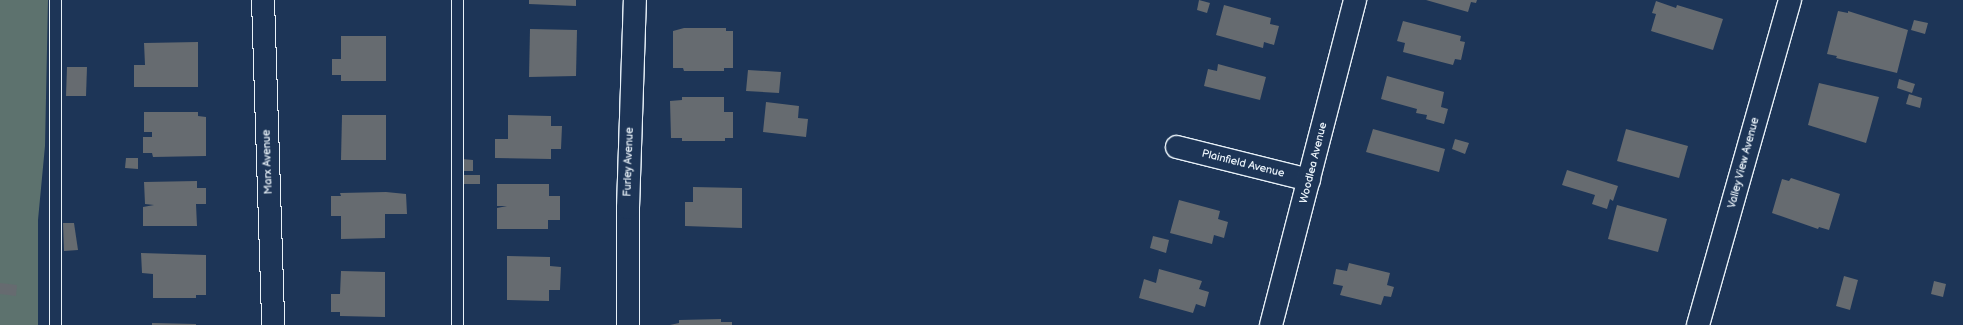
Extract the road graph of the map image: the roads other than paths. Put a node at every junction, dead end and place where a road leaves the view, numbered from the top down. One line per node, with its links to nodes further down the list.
1 (55, 0): 9 (lane)
2 (263, 0): 10 (street, Marx Avenue)
3 (457, 0): 11 (lane)
4 (635, 0): 12 (street, Furley Avenue)
5 (1355, 0): 8 (street, Woodlea Avenue)
6 (1790, 0): 14 (street, Valley View Avenue)
7 (1177, 147): 8 (street, Plainfield Avenue)
8 (1309, 180): 13 (street, Woodlea Avenue)
9 (55, 325)
10 (273, 325)
11 (456, 325)
12 (628, 325)
13 (1270, 325)
14 (1698, 325)

